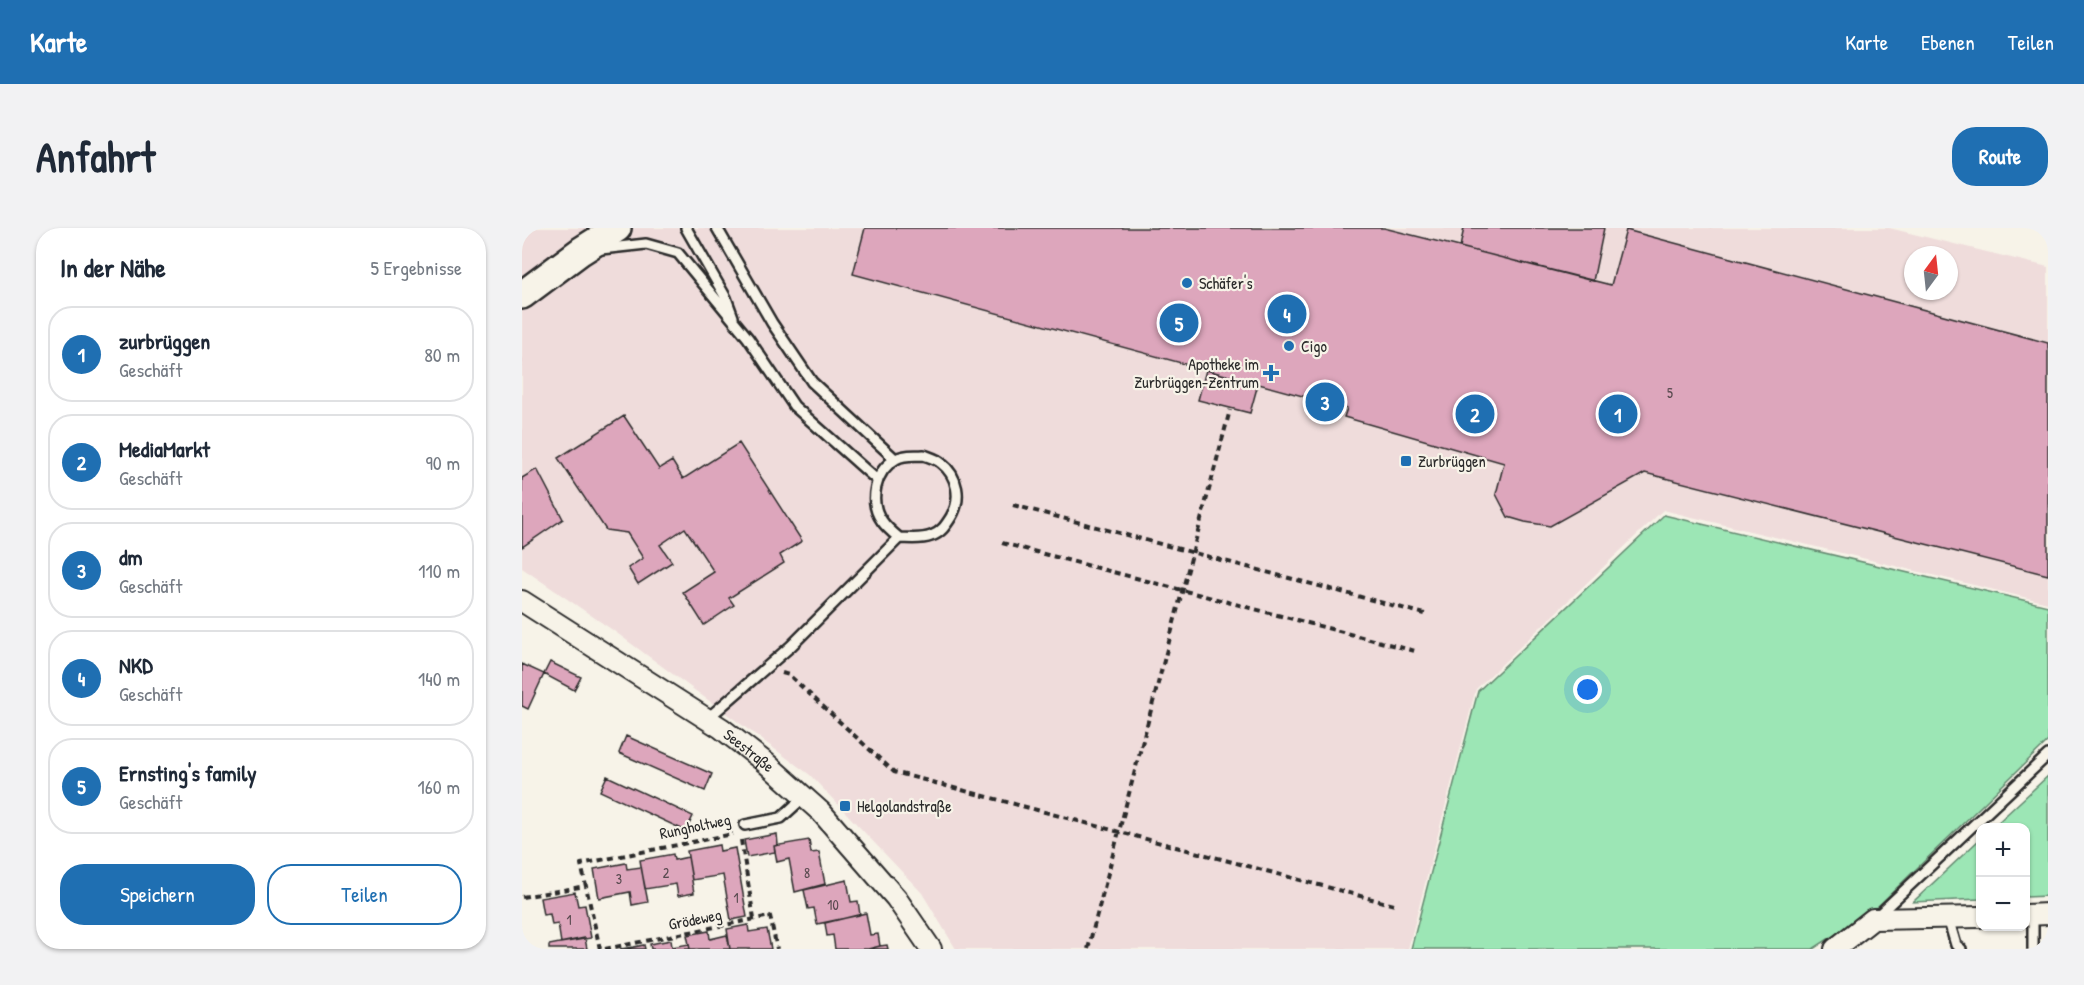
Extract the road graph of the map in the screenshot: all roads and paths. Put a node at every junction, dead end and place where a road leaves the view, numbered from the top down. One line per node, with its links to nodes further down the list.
1 (617, 228): 4 (main road)
2 (686, 228): 6 (lane)
3 (717, 228): 8 (lane)
4 (581, 251): 5 (main road); 6 (lane)
5 (522, 295)
6 (734, 322): 9 (lane)
7 (1230, 410): 13 (path)
8 (895, 459): 9 (lane); 11 (lane)
9 (877, 480): 11 (lane)
10 (1013, 505): 13 (path)
11 (899, 538): 19 (lane)
12 (1002, 543): 14 (path)
13 (1193, 553): 14 (path); 16 (path)
14 (1183, 590): 17 (path); 23 (path)
15 (522, 601): 19 (street, Seestraße)
16 (1425, 614)
17 (1415, 651)
18 (778, 672): 23 (path)
19 (707, 719): 21 (street, Seestraße)
20 (2048, 755): 31 (lane)
21 (804, 797): 22 (lane, Rungholtweg); 35 (street, Seestraße)
22 (742, 829): 24 (path, Rungholtweg); 30 (path)
23 (1119, 832): 26 (path); 36 (path)
24 (586, 886): 25 (path); 32 (path)
25 (522, 897)
26 (1398, 906)
27 (2035, 914): 39 (lane)
28 (1976, 917): 29 (street)
29 (1948, 918): 31 (street); 38 (lane)
30 (754, 919): 33 (path, Grödeweg); 34 (path)
31 (1873, 919): 37 (street)
32 (600, 949)
33 (604, 949)
34 (777, 949)
35 (931, 949)
36 (1088, 949)
37 (1835, 949)
38 (1961, 949)
39 (2033, 949)

